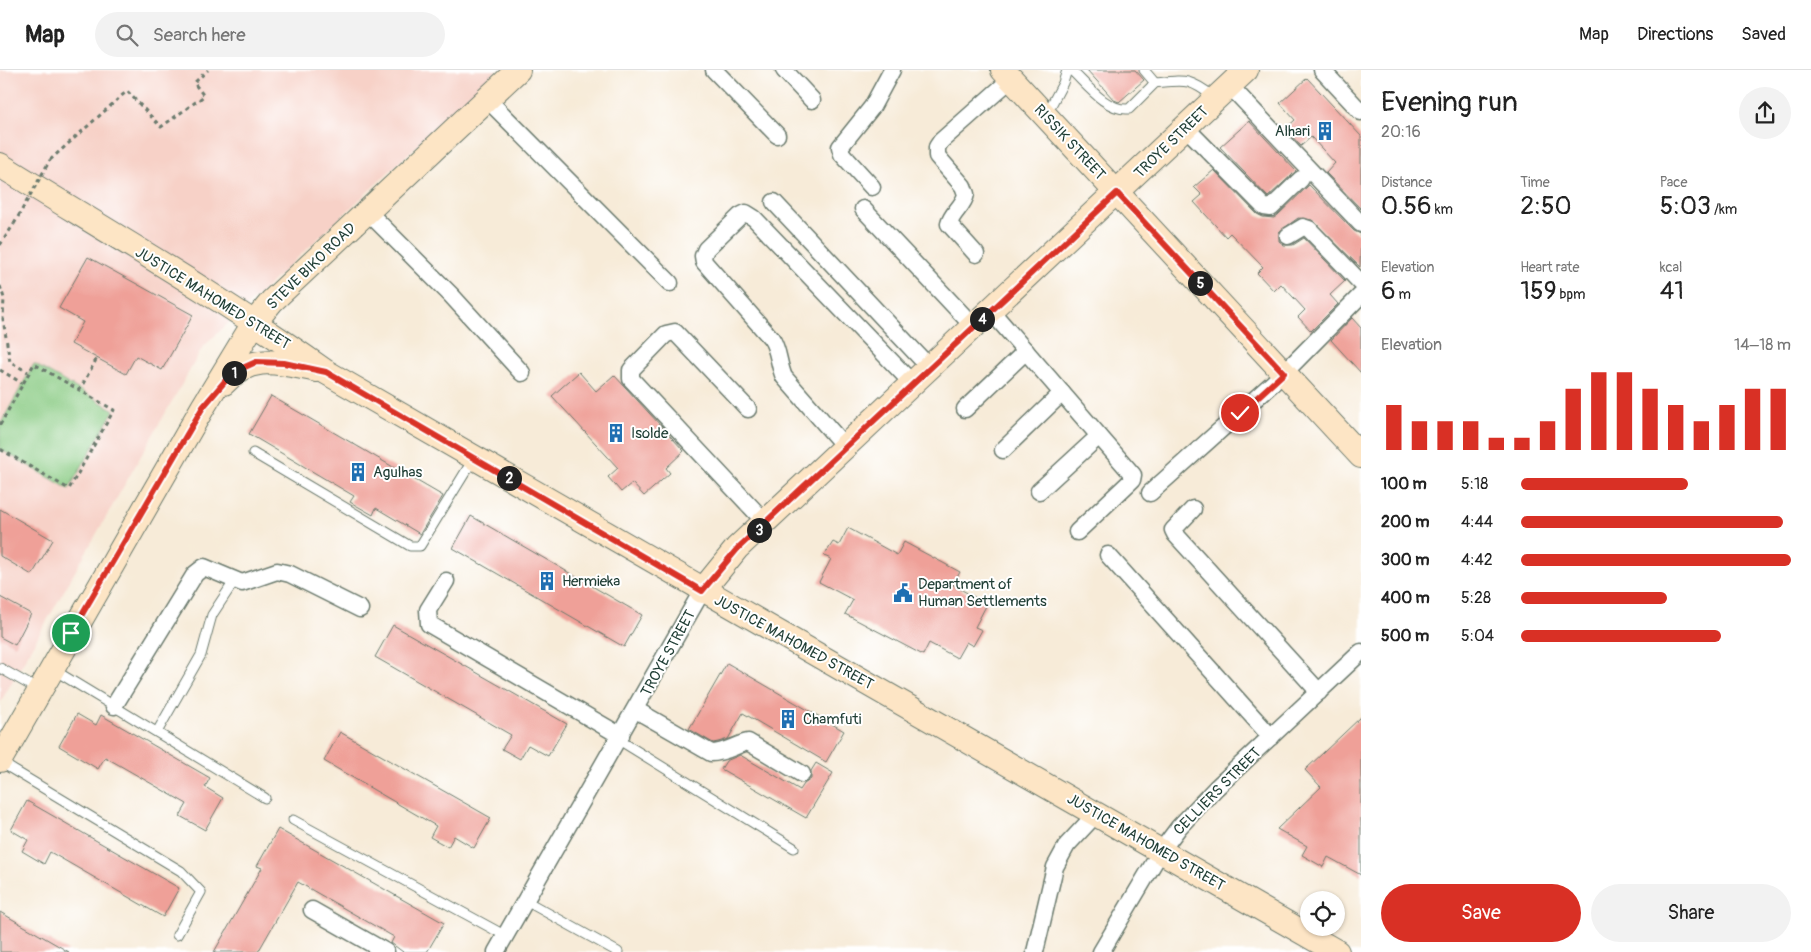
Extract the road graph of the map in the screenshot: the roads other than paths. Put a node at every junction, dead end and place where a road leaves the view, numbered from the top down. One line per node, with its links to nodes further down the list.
1 (518, 70): 12 (main road, STEVE BIKO ROAD)
2 (714, 70): 17 (street)
3 (784, 70): 13 (street)
4 (892, 70): 20 (street)
5 (1067, 70): 15 (lane)
6 (1071, 70): 10 (lane)
7 (1144, 70): 10 (lane)
8 (1322, 70): 14 (street)
9 (1007, 75): 15 (main road, RISSIK STREET); 27 (street)
10 (1155, 83): 11 (lane)
11 (1231, 85): 16 (main road, TROYE STREET); 25 (street)
12 (487, 99): 24 (main road, STEVE BIKO ROAD); 28 (street)
13 (812, 100)
14 (1361, 112)
15 (1045, 116): 21 (main road, RISSIK STREET)
16 (1186, 128): 19 (street); 21 (main road, TROYE STREET)
17 (777, 135)
18 (0, 165): 32 (main road, JUSTICE MAHOMED STREET)
19 (1302, 179)
20 (872, 187)
21 (1117, 193): 31 (main road, TROYE STREET); 38 (main road, RISSIK STREET)
22 (774, 202): 35 (street)
23 (863, 209): 33 (street)
24 (368, 212): 32 (main road, STEVE BIKO ROAD); 37 (street)
25 (1361, 224)
26 (1288, 236): 29 (street)
27 (976, 254)
28 (670, 283)
29 (1361, 283)
30 (1361, 295): 38 (street)
31 (991, 311): 33 (main road, TROYE STREET); 34 (street)
32 (254, 323): 36 (main road, JUSTICE MAHOMED STREET); 41 (main road, STEVE BIKO ROAD)
33 (974, 327): 35 (main road, TROYE STREET)
34 (1026, 351): 40 (street); 43 (street)
35 (930, 368): 39 (main road, TROYE STREET)
36 (326, 372): 41 (main road); 49 (main road, JUSTICE MAHOMED STREET)
37 (522, 373)
38 (1284, 373): 48 (main road, RISSIK STREET); 51 (street)
39 (913, 384): 45 (main road, TROYE STREET); 45 (street)
40 (1062, 393): 44 (street); 46 (street)
41 (203, 407): 62 (main road, STEVE BIKO ROAD)
42 (748, 409): 53 (street)
43 (965, 409)
44 (1099, 436): 50 (street); 54 (street)
45 (846, 448): 53 (main road, TROYE STREET)
46 (1003, 450)
47 (254, 453): 49 (lane)
48 (1361, 456)
49 (474, 458): 58 (main road, JUSTICE MAHOMED STREET)
50 (1039, 491)
51 (1150, 493)
52 (1193, 509): 64 (street)
53 (766, 523): 58 (main road, TROYE STREET)
54 (1077, 532)
55 (1108, 555): 68 (street)
56 (235, 580): 59 (street); 65 (street); 67 (lane)
57 (446, 581): 69 (street)
58 (702, 591): 66 (street, TROYE STREET); 73 (main road, JUSTICE MAHOMED STREET)
59 (360, 609)
60 (1361, 652): 64 (street, CELLIERS STREET)
61 (0, 668): 63 (lane)
62 (51, 669): 63 (main road, STEVE BIKO ROAD); 65 (lane)
63 (39, 690): 70 (main road, STEVE BIKO ROAD)
64 (1318, 692): 68 (street, CELLIERS STREET)
65 (114, 706): 67 (lane)
66 (636, 710): 69 (street, TROYE STREET); 71 (street)
67 (157, 732): 72 (lane)
68 (1271, 737): 76 (street, CELLIERS STREET)
69 (620, 738): 75 (lane); 77 (street, TROYE STREET)
70 (0, 761): 79 (lane)
71 (802, 774)
72 (265, 798)
73 (1096, 814): 76 (main road, JUSTICE MAHOMED STREET); 84 (street)
74 (293, 820): 80 (lane)
75 (794, 848)
76 (1161, 851): 85 (street, CELLIERS STREET); 86 (main road, JUSTICE MAHOMED STREET)
77 (526, 901): 80 (street, TROYE STREET); 83 (lane)
78 (312, 910): 81 (street)
79 (178, 935)
80 (506, 936): 82 (street, TROYE STREET)
81 (386, 952)
82 (496, 952)
83 (618, 952)
84 (1035, 952)
85 (1101, 952)
86 (1337, 952)

